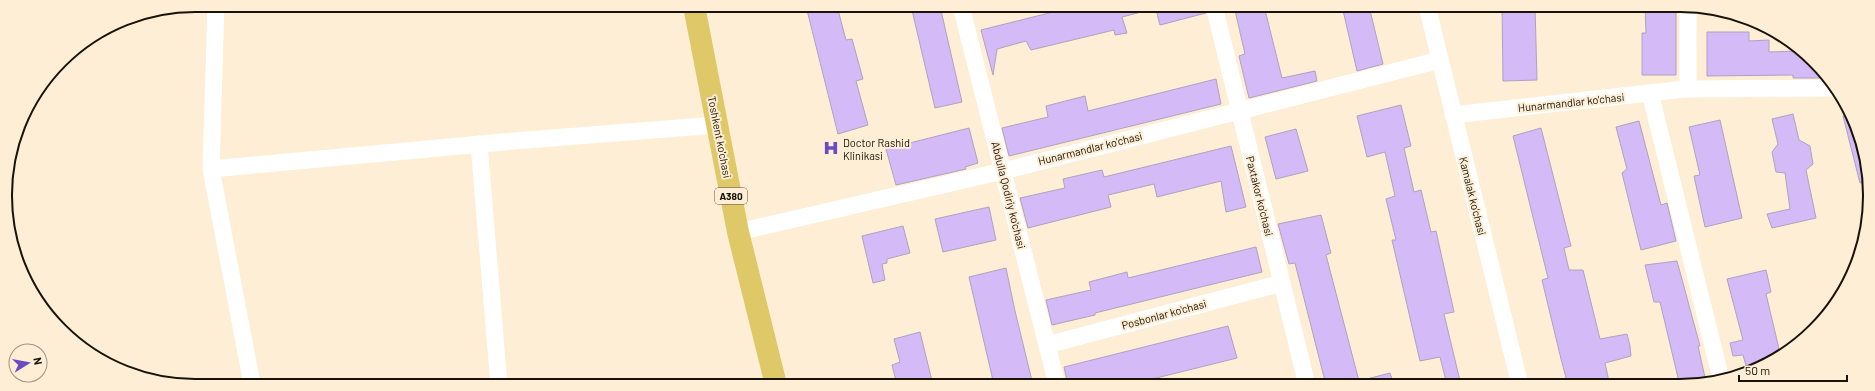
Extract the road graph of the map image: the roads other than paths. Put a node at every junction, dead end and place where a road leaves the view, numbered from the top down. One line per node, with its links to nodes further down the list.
1 (216, 12): 15 (street)
2 (695, 12): 13 (highway, Toshkent ko'chasi / A380)
3 (966, 12): 16 (street, Abdulla Qodiriy ko'chasi)
4 (1215, 12): 11 (street, Paxtakor ko'chasi)
5 (1428, 12): 7 (street, Kamalak ko'chasi)
6 (1688, 12): 9 (street)
7 (1440, 60): 11 (street, Hunarmandlar ko'chasi); 12 (street, Kamalak ko'chasi)
8 (1828, 88): 9 (street, Hunarmandlar ko'chasi)
9 (1688, 89): 10 (street, Hunarmandlar ko'chasi)
10 (1650, 93): 12 (street, Hunarmandlar ko'chasi); 20 (street)
11 (1239, 110): 16 (street, Hunarmandlar ko'chasi); 18 (street, Paxtakor ko'chasi)
12 (1453, 115): 26 (street, Kamalak ko'chasi)
13 (717, 125): 14 (street); 17 (highway, Toshkent ko'chasi / A380)
14 (480, 144): 15 (street); 22 (street)
15 (212, 169): 21 (street)
16 (1003, 170): 17 (street, Hunarmandlar ko'chasi); 19 (street, Abdulla Qodiriy ko'chasi)
17 (738, 232): 23 (highway, Toshkent ko'chasi / A380)
18 (1282, 283): 19 (street, Posbonlar ko'chasi); 25 (street, Paxtakor ko'chasi)
19 (1047, 345): 24 (street, Abdulla Qodiriy ko'chasi)
20 (1720, 374)
21 (251, 379)
22 (499, 379)
23 (775, 379)
24 (1056, 379)
25 (1306, 379)
26 (1519, 379)

